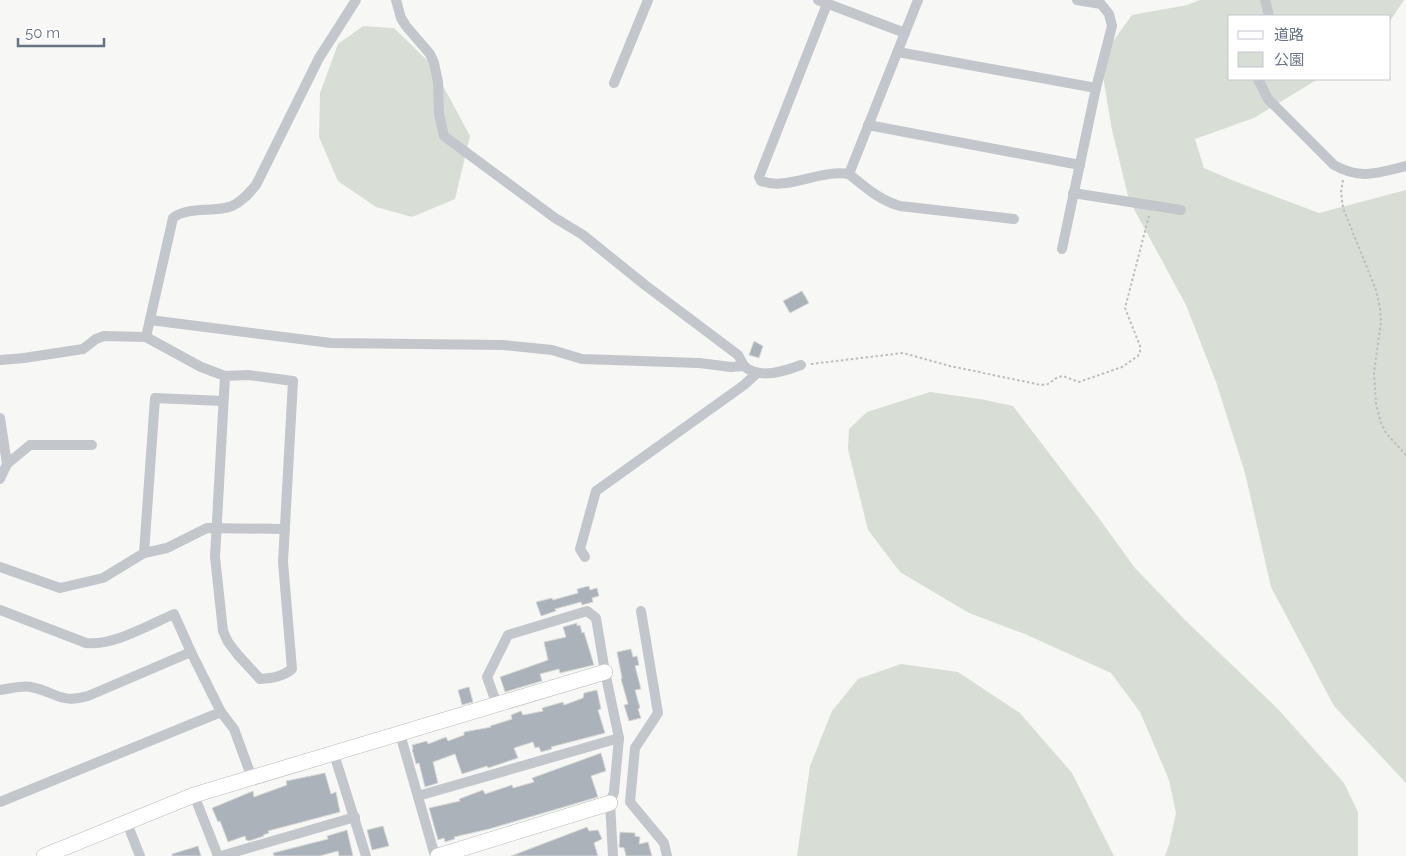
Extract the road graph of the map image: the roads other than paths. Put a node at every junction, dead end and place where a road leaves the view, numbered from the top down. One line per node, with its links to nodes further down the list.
1 (356, 0): 22 (street)
2 (396, 0): 26 (street)
3 (648, 0): 12 (street)
4 (918, 0): 9 (street)
5 (1077, 0): 13 (street)
6 (1265, 0): 8 (street)
7 (821, 1): 9 (street); 17 (street)
8 (1269, 15)
9 (905, 33): 10 (street)
10 (898, 52): 13 (street); 14 (street)
11 (1258, 80): 16 (street)
12 (614, 83)
13 (1096, 88): 15 (street)
14 (868, 125): 15 (street); 17 (street)
15 (1080, 165): 18 (street)
16 (1406, 166)
17 (848, 174): 20 (street)
18 (1073, 193): 19 (street); 21 (street)
19 (1181, 210)
20 (1014, 219)
21 (1062, 249)
22 (150, 320): 23 (street); 26 (street)
23 (146, 336): 24 (street); 28 (street)
24 (1, 360)
25 (801, 365): 27 (street)
26 (744, 366): 27 (street)
27 (757, 373): 37 (street)
28 (225, 376): 29 (street); 35 (street)
29 (222, 401): 34 (street); 36 (street)
30 (0, 418): 32 (street)
31 (92, 445): 32 (street)
32 (7, 464): 33 (street)
33 (0, 479)
34 (216, 528): 35 (street); 35 (street); 36 (street)
35 (284, 529)
36 (144, 553): 38 (street)
37 (585, 558)
38 (0, 568)
39 (0, 610): 41 (street)
40 (641, 612): 63 (street)
41 (190, 652): 43 (street); 45 (street)
42 (605, 672): 44 (street); 44 (street); 47 (street)
43 (0, 690)
44 (497, 705): 46 (street)
45 (221, 712): 49 (street); 52 (street)
46 (400, 734): 48 (street); 51 (street)
47 (619, 738): 51 (street); 53 (street)
48 (334, 754): 49 (street); 54 (street)
49 (252, 778): 50 (street)
50 (194, 795): 55 (street); 59 (street)
51 (418, 796): 61 (street)
52 (0, 802)
53 (610, 804): 61 (street); 62 (street)
54 (355, 817): 59 (street); 60 (street)
55 (128, 823): 56 (street); 58 (street)
56 (64, 852): 57 (street)
57 (44, 856)
58 (140, 856)
59 (220, 856)
60 (366, 856)
61 (436, 856)
62 (613, 856)
63 (667, 856)

